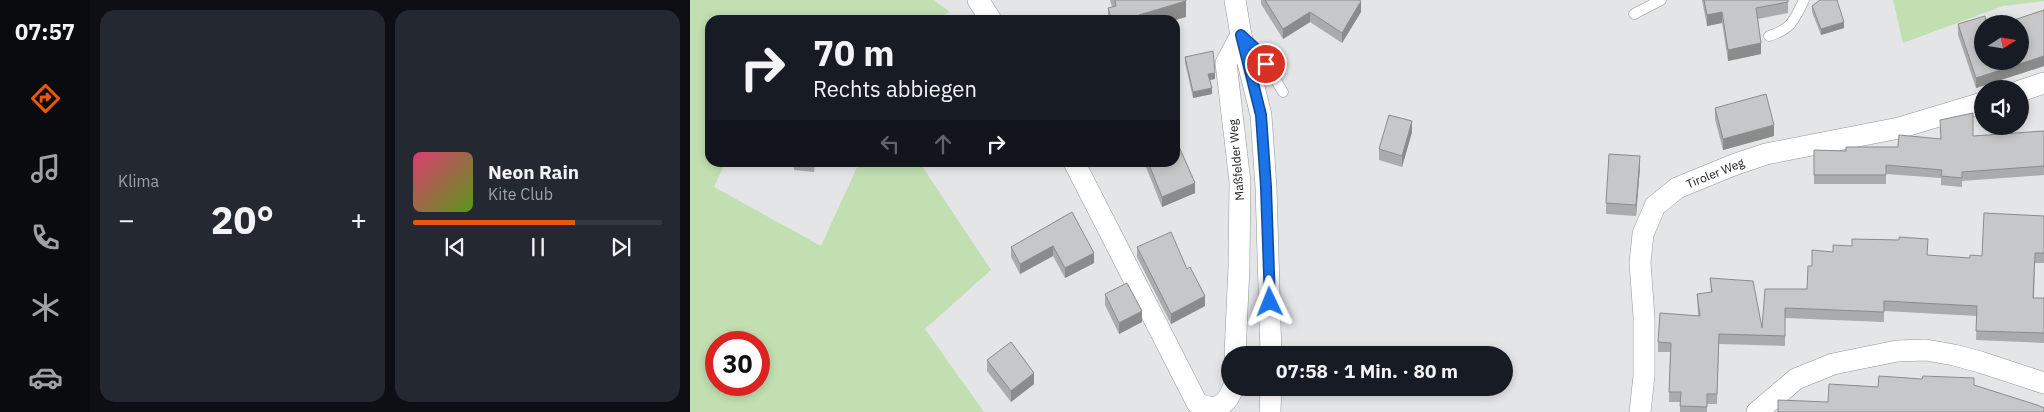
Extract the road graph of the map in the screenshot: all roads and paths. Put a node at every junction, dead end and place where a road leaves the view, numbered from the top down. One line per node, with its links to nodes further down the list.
1 (978, 0): 6 (street)
2 (1235, 0): 7 (street)
3 (1660, 0): 5 (lane)
4 (1804, 0): 8 (lane)
5 (1634, 14)
6 (987, 15)
7 (1241, 35): 11 (lane); 14 (street, Maßfelder Weg); 15 (street)
8 (1769, 36)
9 (2044, 83): 10 (street)
10 (2029, 88)
11 (1283, 92)
12 (1974, 105): 21 (street, Tiroler Weg)
13 (1077, 167): 19 (street)
14 (1236, 346)
15 (1272, 346)
16 (2044, 383): 22 (street)
17 (1230, 396): 19 (street)
18 (1271, 396): 20 (street)
19 (1217, 410)
20 (1270, 412)
21 (1640, 412)
22 (1757, 412)

